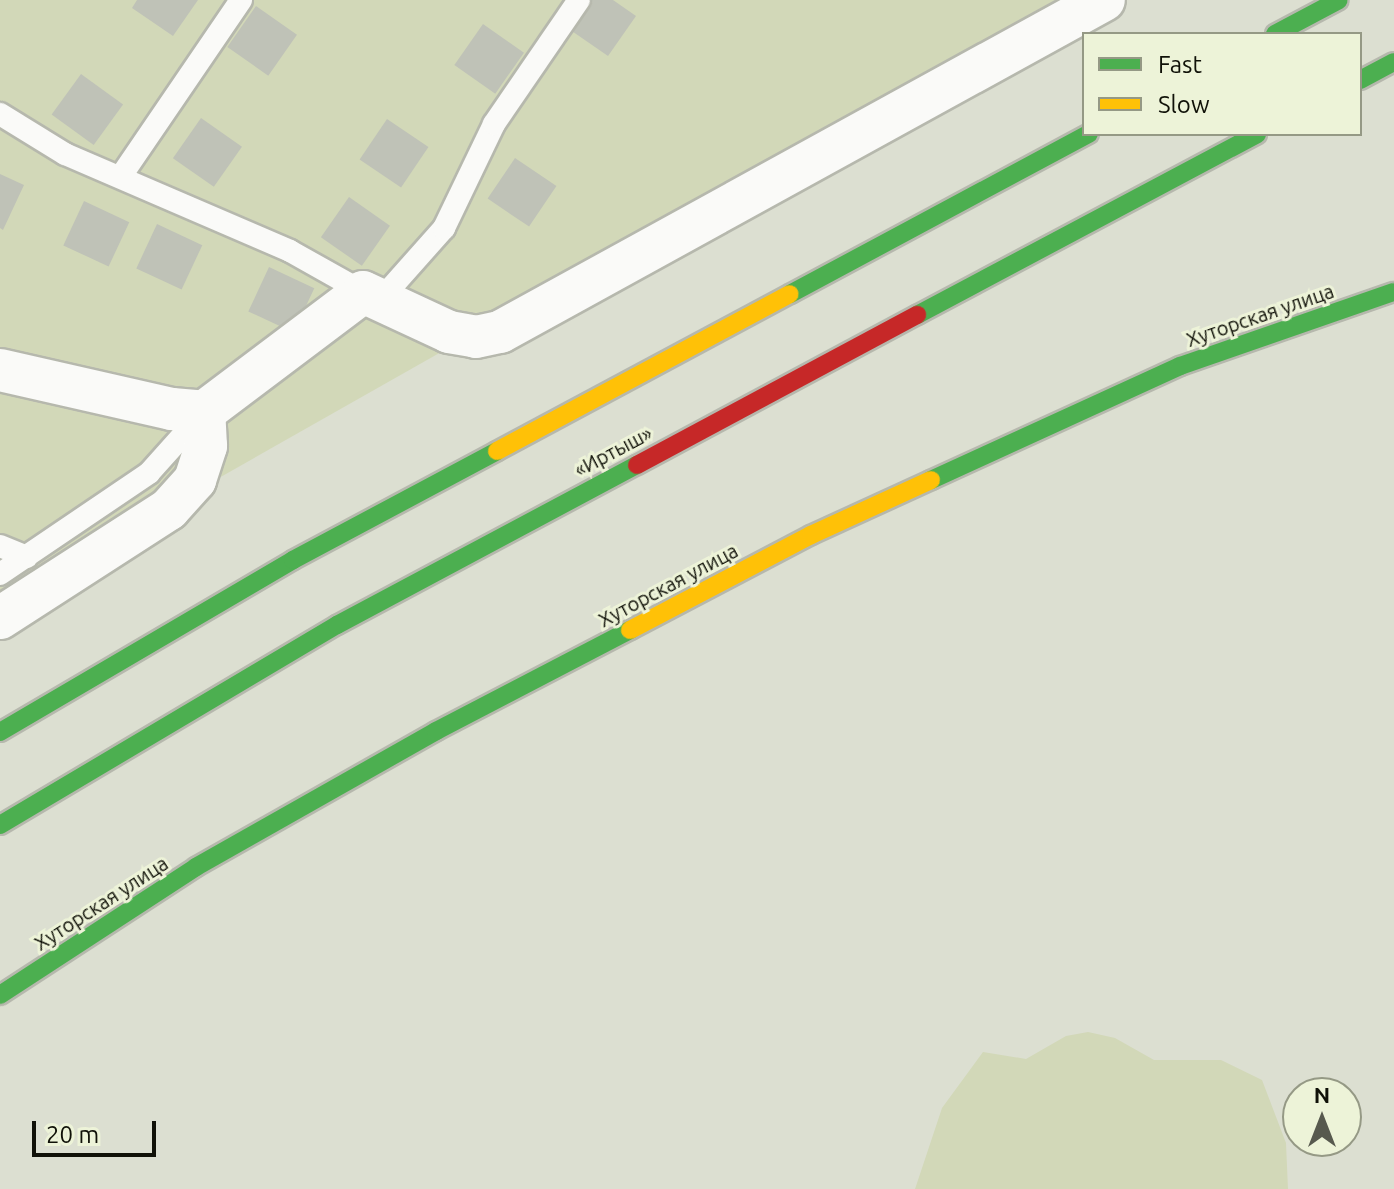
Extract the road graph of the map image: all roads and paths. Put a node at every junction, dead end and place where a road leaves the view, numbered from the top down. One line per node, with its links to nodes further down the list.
1 (241, 0): 11 (lane)
2 (579, 0): 13 (lane)
3 (1104, 0): 13 (street)
4 (1339, 0): 5 (main road)
5 (1279, 32)
6 (1394, 62): 7 (main road)
7 (1362, 79)
8 (0, 114): 11 (lane)
9 (1085, 136): 20 (main road)
10 (1253, 136): 21 (main road, «Иртыш»)
11 (121, 176): 13 (lane)
12 (1394, 292): 22 (main road, Хуторская улица)
13 (372, 295): 15 (street)
14 (0, 370): 15 (street)
15 (204, 412): 17 (lane); 19 (street)
16 (0, 546): 17 (lane)
17 (27, 557): 18 (lane)
18 (0, 574)
19 (0, 618)
20 (0, 732)
21 (0, 825)
22 (0, 995)

